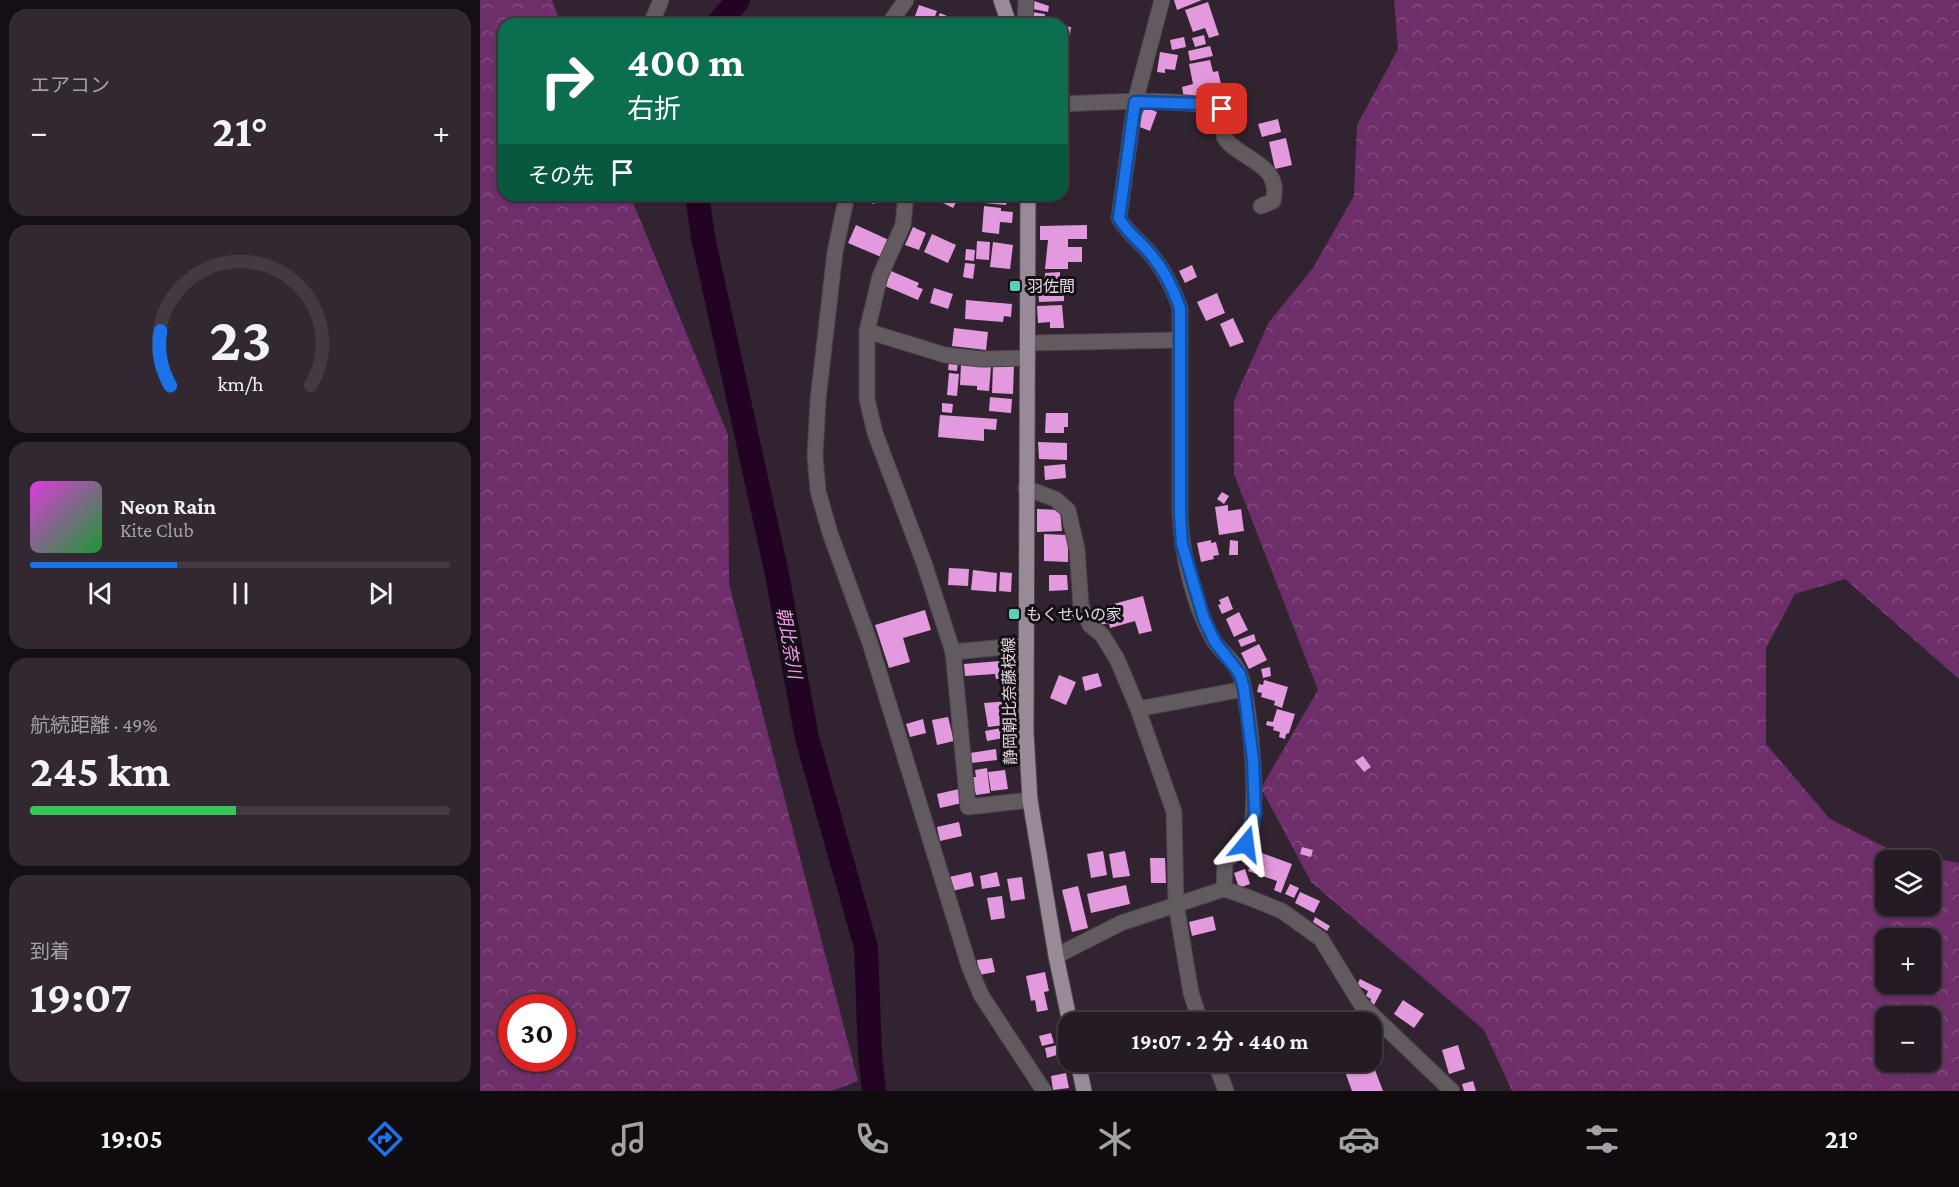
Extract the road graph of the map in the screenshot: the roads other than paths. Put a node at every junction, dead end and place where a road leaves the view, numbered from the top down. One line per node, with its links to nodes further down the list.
1 (661, 0): 6 (street)
2 (906, 0): 7 (street)
3 (1001, 0): 8 (main road)
4 (1162, 0): 10 (street)
5 (1026, 1): 9 (street)
6 (654, 18)
7 (893, 18)
8 (1007, 18)
9 (1025, 18)
10 (1135, 102): 11 (street); 15 (street); 17 (street)
11 (1068, 104)
12 (846, 201): 32 (street)
13 (905, 201): 16 (street)
14 (1028, 201): 18 (main road, 静岡朝比奈藤枝線)
15 (1261, 206)
16 (867, 331): 18 (street); 21 (street)
17 (1180, 340): 18 (street); 22 (street)
18 (1028, 351): 19 (main road, 静岡朝比奈藤枝線)
19 (1026, 488): 20 (main road, 静岡朝比奈藤枝線); 23 (street)
20 (1026, 645): 21 (street); 24 (main road, 静岡朝比奈藤枝線)
21 (953, 652): 24 (street)
22 (1244, 689): 23 (street); 25 (street)
23 (1138, 709): 26 (street)
24 (1030, 800): 27 (main road, 静岡朝比奈藤枝線)
25 (1224, 889): 26 (street); 35 (street)
26 (1176, 904): 27 (street); 29 (street)
27 (1056, 956): 28 (main road, 静岡朝比奈藤枝線)
28 (1068, 1012)
29 (1197, 1012)
30 (1080, 1072): 33 (main road)
31 (1219, 1072): 34 (street)
32 (1044, 1091)
33 (1084, 1091)
34 (1226, 1091)
35 (1452, 1091)

